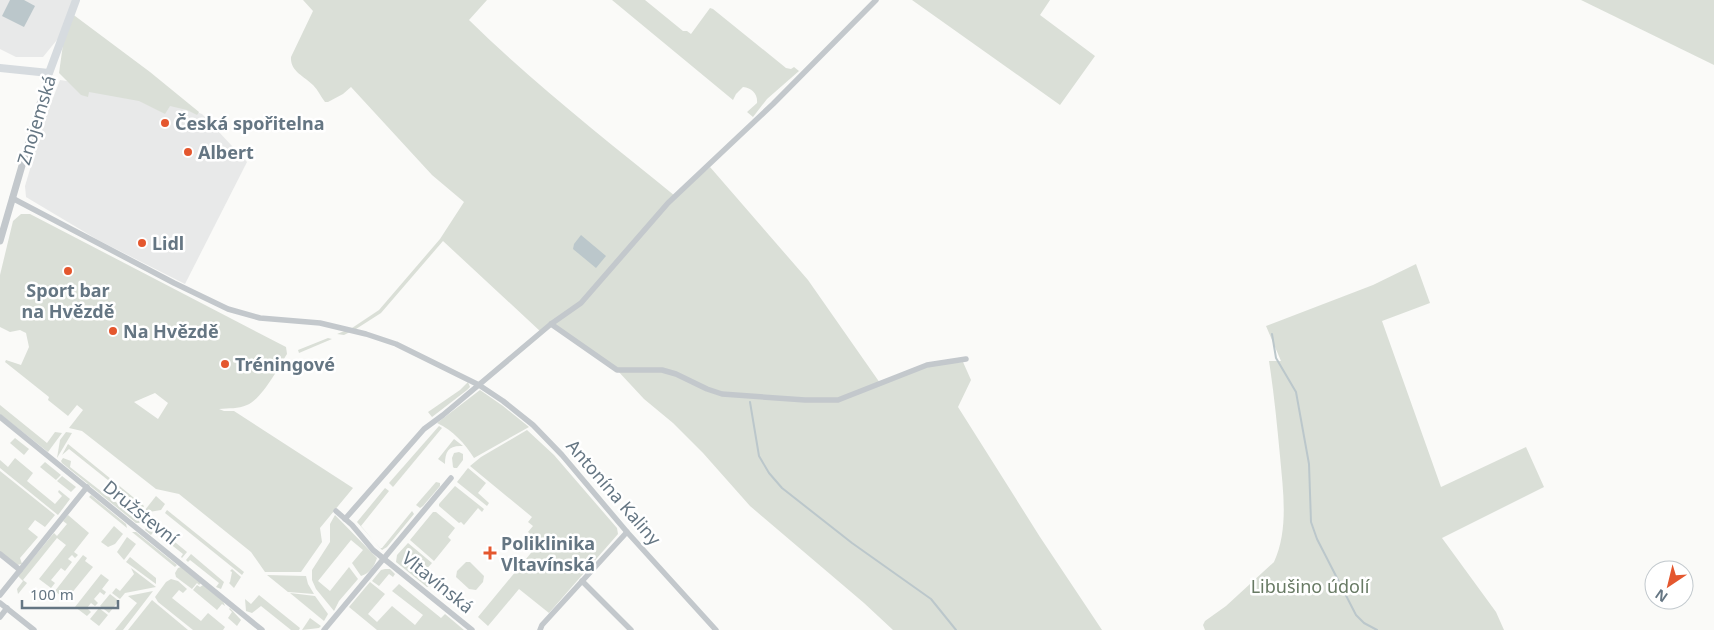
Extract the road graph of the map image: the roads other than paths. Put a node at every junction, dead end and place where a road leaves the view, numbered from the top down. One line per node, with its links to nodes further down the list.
1 (76, 0): 4 (main road, Znojemská)
2 (876, 0): 7 (street)
3 (0, 68): 4 (main road)
4 (49, 73): 5 (street, Znojemská)
5 (12, 198): 6 (street, Znojemská); 9 (street)
6 (0, 241)
7 (551, 324): 8 (street); 9 (street)
8 (966, 359)
9 (479, 385): 14 (street); 15 (street, Antonína Kaliny)
10 (0, 417): 12 (street, Družstevní)
11 (451, 478): 17 (street, Vltavínská)
12 (87, 487): 18 (street); 25 (street, Družstevní)
13 (336, 511): 14 (street)
14 (345, 519): 17 (street)
15 (628, 532): 19 (street); 30 (street, Antonína Kaliny)
16 (0, 554): 18 (street)
17 (384, 558): 26 (street, Vltavínská); 27 (street, Vltavínská)
18 (20, 570): 20 (street)
19 (582, 581): 28 (street); 29 (street)
20 (0, 594)
21 (0, 603): 22 (street)
22 (7, 608): 23 (street); 24 (street)
23 (0, 617)
24 (34, 630)
25 (262, 630)
26 (324, 630)
27 (472, 630)
28 (540, 630)
29 (631, 630)
30 (716, 630)

